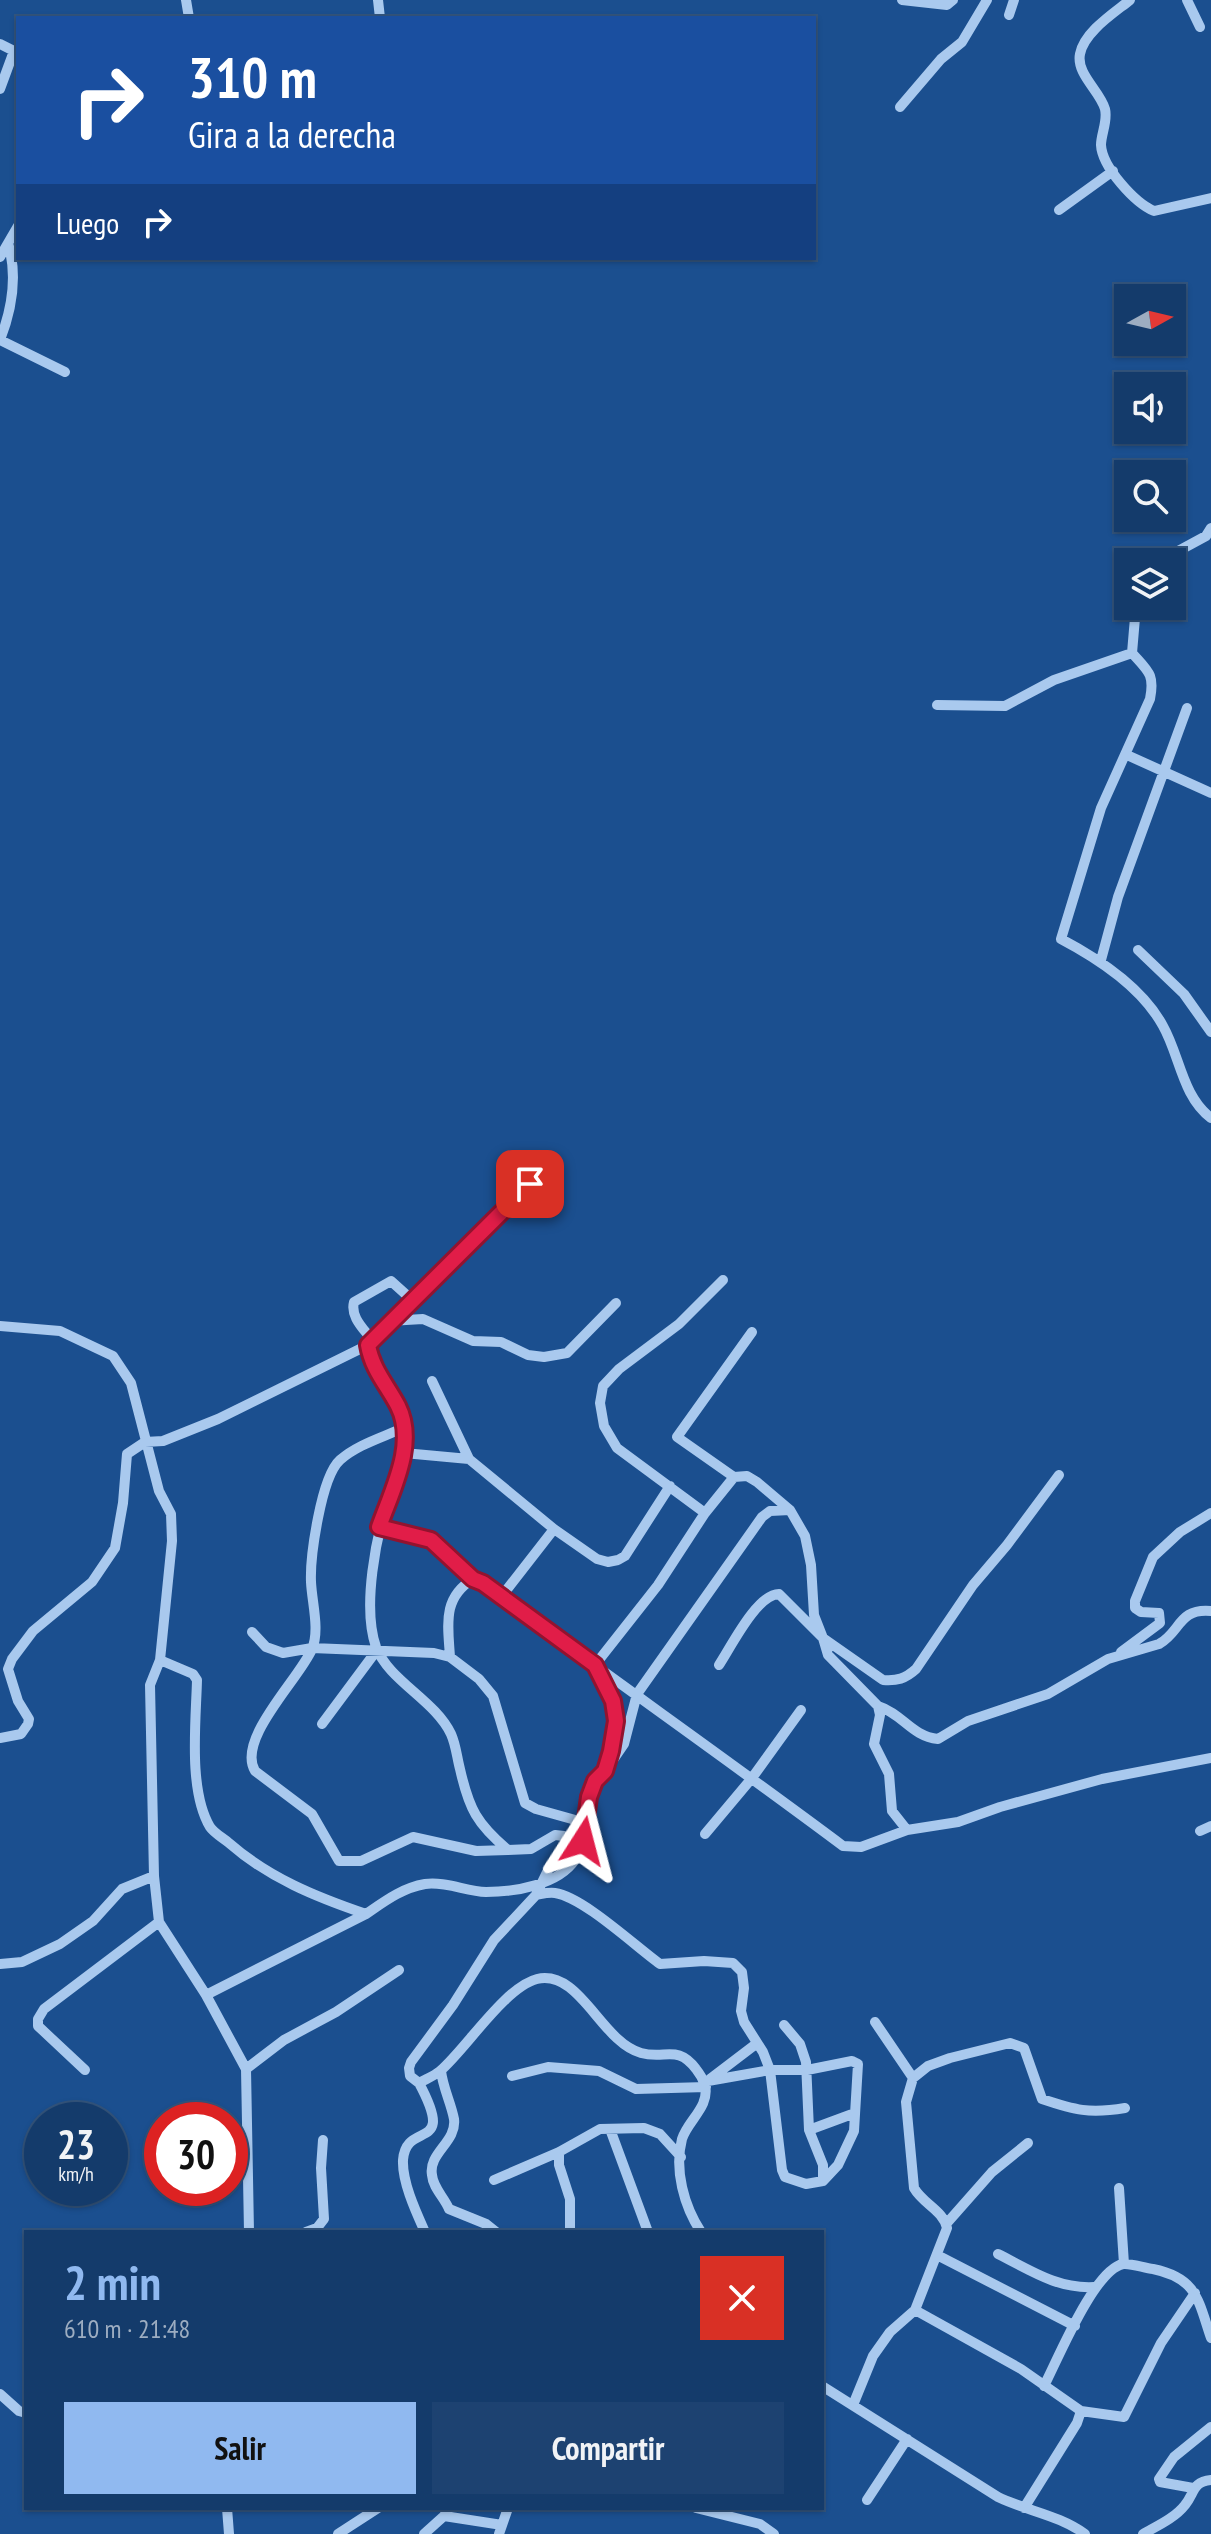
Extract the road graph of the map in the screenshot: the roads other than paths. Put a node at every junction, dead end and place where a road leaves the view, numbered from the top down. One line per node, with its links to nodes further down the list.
1 (902, 0): 2 (street)
2 (953, 0)
3 (987, 0): 11 (street)
4 (1014, 0): 7 (street)
5 (1130, 0): 12 (street)
6 (1187, 0): 8 (street)
7 (1009, 15)
8 (1200, 27)
9 (0, 44): 10 (street)
10 (0, 89)
11 (900, 107)
12 (1113, 171): 13 (street); 14 (street)
13 (1211, 198)
14 (1059, 210)
15 (16, 229): 16 (street)
16 (8, 243): 17 (street); 18 (street)
17 (0, 257)
18 (0, 340): 19 (street)
19 (65, 372)
20 (1211, 528): 21 (street)
21 (1184, 548)
22 (1135, 620): 23 (street)
23 (1132, 653): 24 (street); 26 (street)
24 (937, 705)
25 (1187, 708): 27 (street)
26 (1127, 755): 27 (street); 30 (street)
27 (1164, 771): 28 (street); 30 (street)
28 (1211, 793)
29 (1138, 950): 31 (street)
30 (1101, 960): 32 (street)
31 (1211, 1032)
32 (1211, 1118)
33 (550, 1166): 35 (street)
34 (723, 1280): 48 (street)
35 (411, 1299): 37 (street); 40 (street)
36 (616, 1303): 37 (street)
37 (389, 1321): 40 (street)
38 (0, 1326): 43 (street)
39 (752, 1332): 47 (street)
40 (370, 1342): 42 (street); 43 (street)
41 (432, 1381): 45 (street)
42 (405, 1427): 44 (street); 59 (street)
43 (145, 1442): 63 (street); 70 (street)
44 (404, 1453): 45 (street); 52 (street)
45 (469, 1459): 53 (street)
46 (1059, 1475): 58 (street)
47 (734, 1477): 49 (street); 50 (street)
48 (670, 1486): 50 (street); 53 (street)
49 (790, 1510): 58 (street); 66 (street)
50 (705, 1513): 64 (street)
51 (1211, 1513): 62 (street)
52 (379, 1527): 54 (street); 60 (street)
53 (554, 1529): 55 (street)
54 (473, 1579): 55 (street); 61 (street)
55 (501, 1597): 64 (street)
56 (1211, 1611): 62 (street)
57 (252, 1632): 59 (street)
58 (823, 1638): 65 (street); 67 (street)
59 (312, 1648): 60 (street); 79 (street)
60 (377, 1650): 61 (street); 69 (street); 79 (street)
61 (450, 1657): 76 (street)
62 (1108, 1659): 67 (street)
63 (160, 1660): 80 (street); 82 (street)
64 (595, 1665): 66 (street); 74 (street)
65 (719, 1665)
66 (637, 1694): 74 (street); 75 (street)
67 (878, 1706): 77 (street)
68 (801, 1710): 75 (street)
69 (322, 1724)
70 (21, 1734): 71 (street); 72 (street)
71 (0, 1738)
72 (0, 1748)
73 (1211, 1758): 77 (street)
74 (605, 1771): 76 (street)
75 (752, 1778): 77 (street); 78 (street)
76 (586, 1823): 81 (street)
77 (907, 1830)
78 (705, 1834)
79 (508, 1850): 81 (street)
80 (154, 1876): 83 (street); 84 (street)
81 (538, 1890): 82 (street); 89 (street); 97 (street)
82 (366, 1914): 86 (street)
83 (159, 1922): 86 (street); 91 (street)
84 (0, 1964)
85 (399, 1970): 90 (street)
86 (206, 1995): 90 (street)
87 (875, 2022): 96 (street)
88 (784, 2025): 93 (street)
89 (756, 2044): 92 (street); 98 (street)
90 (246, 2069): 111 (street)
91 (85, 2070)
92 (770, 2070): 93 (street); 98 (street); 108 (street)
93 (807, 2070): 100 (street); 102 (street)
94 (441, 2071): 97 (street); 98 (street); 114 (street)
95 (512, 2076): 98 (street)
96 (913, 2078): 99 (street); 110 (street)
97 (419, 2083): 113 (street)
98 (706, 2084): 106 (street)
99 (1125, 2108)
100 (855, 2113): 102 (street); 108 (street)
101 (610, 2129): 105 (street); 106 (street); 116 (street)
102 (809, 2130): 108 (street)
103 (323, 2140): 112 (street)
104 (1028, 2143): 110 (street)
105 (559, 2152): 107 (street); 115 (street)
106 (681, 2157): 117 (street)
107 (494, 2180)
108 (823, 2181)
109 (1119, 2188): 120 (street)
110 (947, 2223): 119 (street)
111 (249, 2230)
112 (312, 2230)
113 (424, 2230)
114 (494, 2230)
115 (570, 2230)
116 (647, 2230)
117 (700, 2230)
118 (998, 2254): 121 (street)
119 (937, 2255): 123 (street); 124 (street)
120 (1124, 2264): 121 (street); 122 (street)
121 (1094, 2287): 124 (street)
122 (1195, 2293): 125 (street); 130 (street)
123 (915, 2310): 126 (street); 129 (street)
124 (1075, 2326): 126 (street)
125 (1211, 2338)
126 (1044, 2386): 130 (street)
127 (824, 2387): 129 (street)
128 (0, 2394): 131 (street)
129 (853, 2405): 133 (street)
130 (1081, 2411): 137 (street)
131 (24, 2412)
132 (1211, 2427): 135 (street)
133 (907, 2439): 136 (street); 137 (street)
134 (1211, 2480): 135 (street)
135 (1193, 2488): 149 (street)
136 (867, 2500)
137 (1024, 2508): 148 (street)
138 (227, 2510): 144 (street)
139 (375, 2510): 145 (street)
140 (507, 2510): 143 (street)
141 (704, 2510): 147 (street)
142 (446, 2512): 143 (street); 146 (street)
143 (501, 2529)
144 (229, 2534)
145 (338, 2534)
146 (424, 2534)
147 (774, 2534)
148 (1085, 2534)
149 (1143, 2534)

